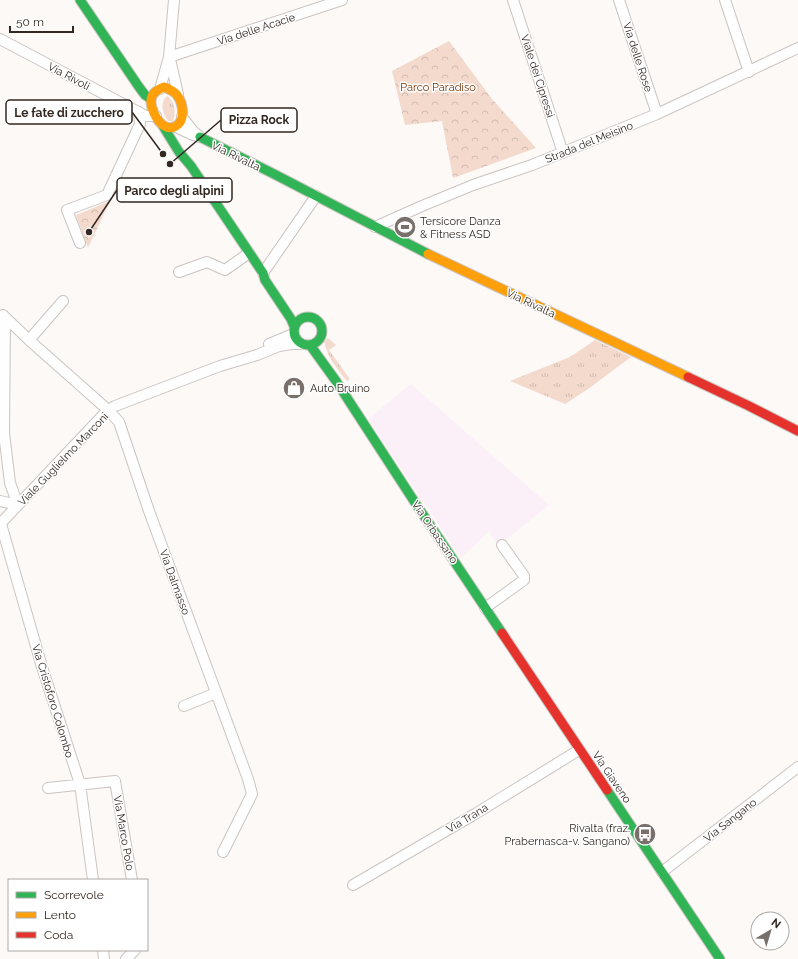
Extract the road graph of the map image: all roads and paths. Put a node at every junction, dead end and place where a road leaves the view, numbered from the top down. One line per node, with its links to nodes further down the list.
1 (80, 0): 11 (main road)
2 (174, 0): 9 (street)
3 (342, 0): 9 (street, Via delle Acacie)
4 (513, 0): 20 (street, Viale dei Cipressi)
5 (620, 0): 14 (street, Via delle Rose)
6 (725, 0): 10 (street)
7 (0, 40): 13 (street, Via Rivoli)
8 (798, 48): 10 (street, Strada del Meisino)
9 (169, 57): 11 (street); 12 (street)
10 (750, 72): 14 (street, Strada del Meisino)
11 (156, 93): 12 (main road); 13 (street); 15 (main road, Via Orbassano)
12 (178, 94): 16 (main road)
13 (139, 112): 15 (street, Via Rivoli); 24 (street)
14 (657, 114): 20 (street, Strada del Meisino)
15 (156, 116): 17 (main road, Via Orbassano)
16 (182, 117): 18 (main road); 19 (street, Via Rivalta)
17 (163, 126): 18 (main road); 21 (main road, Via Orbassano)
18 (176, 127): 19 (street, Via Rivalta); 21 (main road, Via Orbassano)
19 (200, 137): 22 (main road, Via Rivalta)
20 (563, 152): 23 (street, Strada del Meisino)
21 (191, 166): 25 (main road, Via Orbassano)
22 (316, 196): 23 (main road, Via Rivalta); 27 (street)
23 (375, 227): 36 (main road, Via Rivalta)
24 (80, 242)
25 (249, 253): 26 (street); 27 (main road, Via Orbassano)
26 (179, 272)
27 (263, 273): 30 (main road, Via Orbassano); 31 (main road, Via Orbassano)
28 (63, 301): 32 (street)
29 (2, 315): 32 (street, Via Dalmasso); 38 (street)
30 (304, 317): 31 (main road); 33 (main road, Via Orbassano)
31 (294, 330): 33 (main road, Via Orbassano); 34 (street, Viale Guglielmo Marconi)
32 (29, 340): 35 (street, Via Dalmasso)
33 (309, 344): 34 (street, Viale Guglielmo Marconi); 41 (main road, Via Orbassano)
34 (220, 366): 35 (street, Viale Guglielmo Marconi)
35 (108, 410): 38 (street, Viale Guglielmo Marconi); 42 (street, Via Dalmasso)
36 (798, 431)
37 (0, 501): 38 (street)
38 (18, 505): 39 (street, Viale Guglielmo Marconi)
39 (0, 524): 46 (street, Via Cristoforo Colombo)
40 (502, 545): 41 (street)
41 (485, 608): 44 (main road, Via Giaveno)
42 (216, 693): 43 (street); 48 (street, Via Dalmasso)
43 (184, 706)
44 (579, 750): 49 (main road, Via Giaveno); 52 (street, Via Trana)
45 (798, 767): 49 (street, Via Sangano)
46 (80, 784): 47 (street, Via Marco Polo); 50 (street, Via Cristoforo Colombo); 51 (street, Via Marco Polo)
47 (48, 788)
48 (223, 852)
49 (662, 872): 55 (main road, Via Giaveno)
50 (93, 879)
51 (132, 879)
52 (353, 885)
53 (134, 951): 54 (street)
54 (126, 959)
55 (720, 959)

